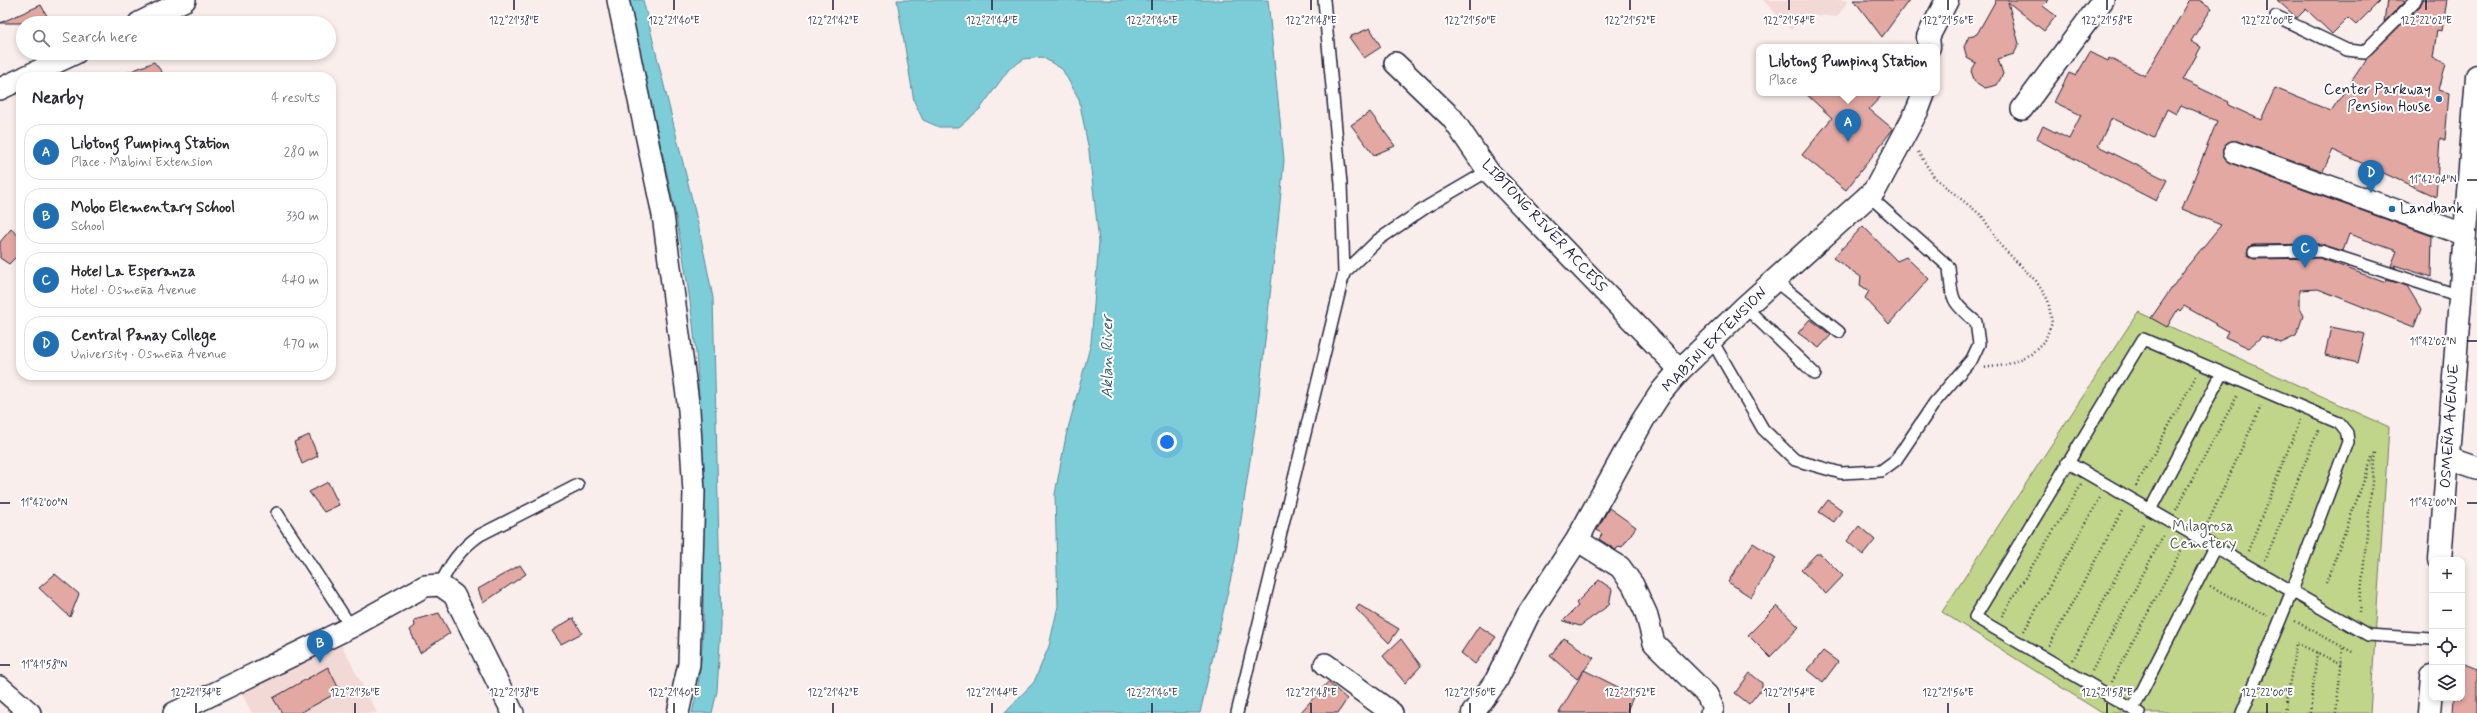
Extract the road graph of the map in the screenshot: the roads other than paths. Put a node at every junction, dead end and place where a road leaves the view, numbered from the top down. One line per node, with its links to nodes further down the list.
1 (185, 0): 7 (street)
2 (618, 0): 54 (street)
3 (1324, 0): 24 (lane)
4 (1947, 0): 9 (street)
5 (2103, 0): 17 (street)
6 (2416, 0): 8 (lane)
7 (153, 16)
8 (2276, 16)
9 (1928, 44)
10 (61, 60): 12 (street)
11 (1395, 63): 20 (street, LIBTONG RIVER ACCESS)
12 (36, 72)
13 (2477, 76): 18 (street, OSMEÑA AVENUE)
14 (16, 81): 15 (street)
15 (0, 89)
16 (1923, 96): 21 (street, MABINI EXTENSION)
17 (2022, 109)
18 (2475, 136): 22 (street, OSMEÑA AVENUE)
19 (2234, 152): 22 (street)
20 (1488, 171): 24 (lane); 30 (street, LIBTONG RIVER ACCESS)
21 (1869, 196): 25 (street, MABINI EXTENSION); 29 (lane)
22 (2465, 235): 26 (street, OSMEÑA AVENUE)
23 (2254, 252): 26 (lane)
24 (1344, 273): 55 (lane)
25 (1774, 281): 27 (street, MABINI EXTENSION); 28 (lane)
26 (2460, 296): 33 (street, OSMEÑA AVENUE)
27 (1745, 307): 29 (street, MABINI EXTENSION); 32 (lane)
28 (1839, 332)
29 (1711, 339): 30 (street, MABINI EXTENSION)
30 (1680, 370): 39 (street, MABINI EXTENSION)
31 (2222, 373): 34 (lane); 37 (lane); 43 (lane)
32 (1815, 374)
33 (2448, 458): 35 (street); 41 (street, OSMEÑA AVENUE)
34 (2067, 462): 37 (lane); 50 (lane)
35 (2477, 468)
36 (578, 485): 42 (lane)
37 (2150, 510): 40 (lane)
38 (277, 513): 44 (lane)
39 (1577, 540): 49 (street); 57 (street, MABINI EXTENSION)
40 (2215, 547): 43 (lane); 50 (lane)
41 (2440, 557)
42 (440, 586): 44 (street); 53 (street)
43 (2292, 591): 45 (lane); 58 (lane)
44 (351, 627): 52 (street)
45 (2429, 639)
46 (1325, 664): 56 (street)
47 (0, 686): 51 (street)
48 (2430, 701): 59 (street)
49 (1715, 711)
50 (2136, 711)
51 (30, 713)
52 (174, 713)
53 (513, 713)
54 (678, 713)
55 (1237, 713)
56 (1392, 713)
57 (1473, 713)
58 (2242, 713)
59 (2429, 713)

